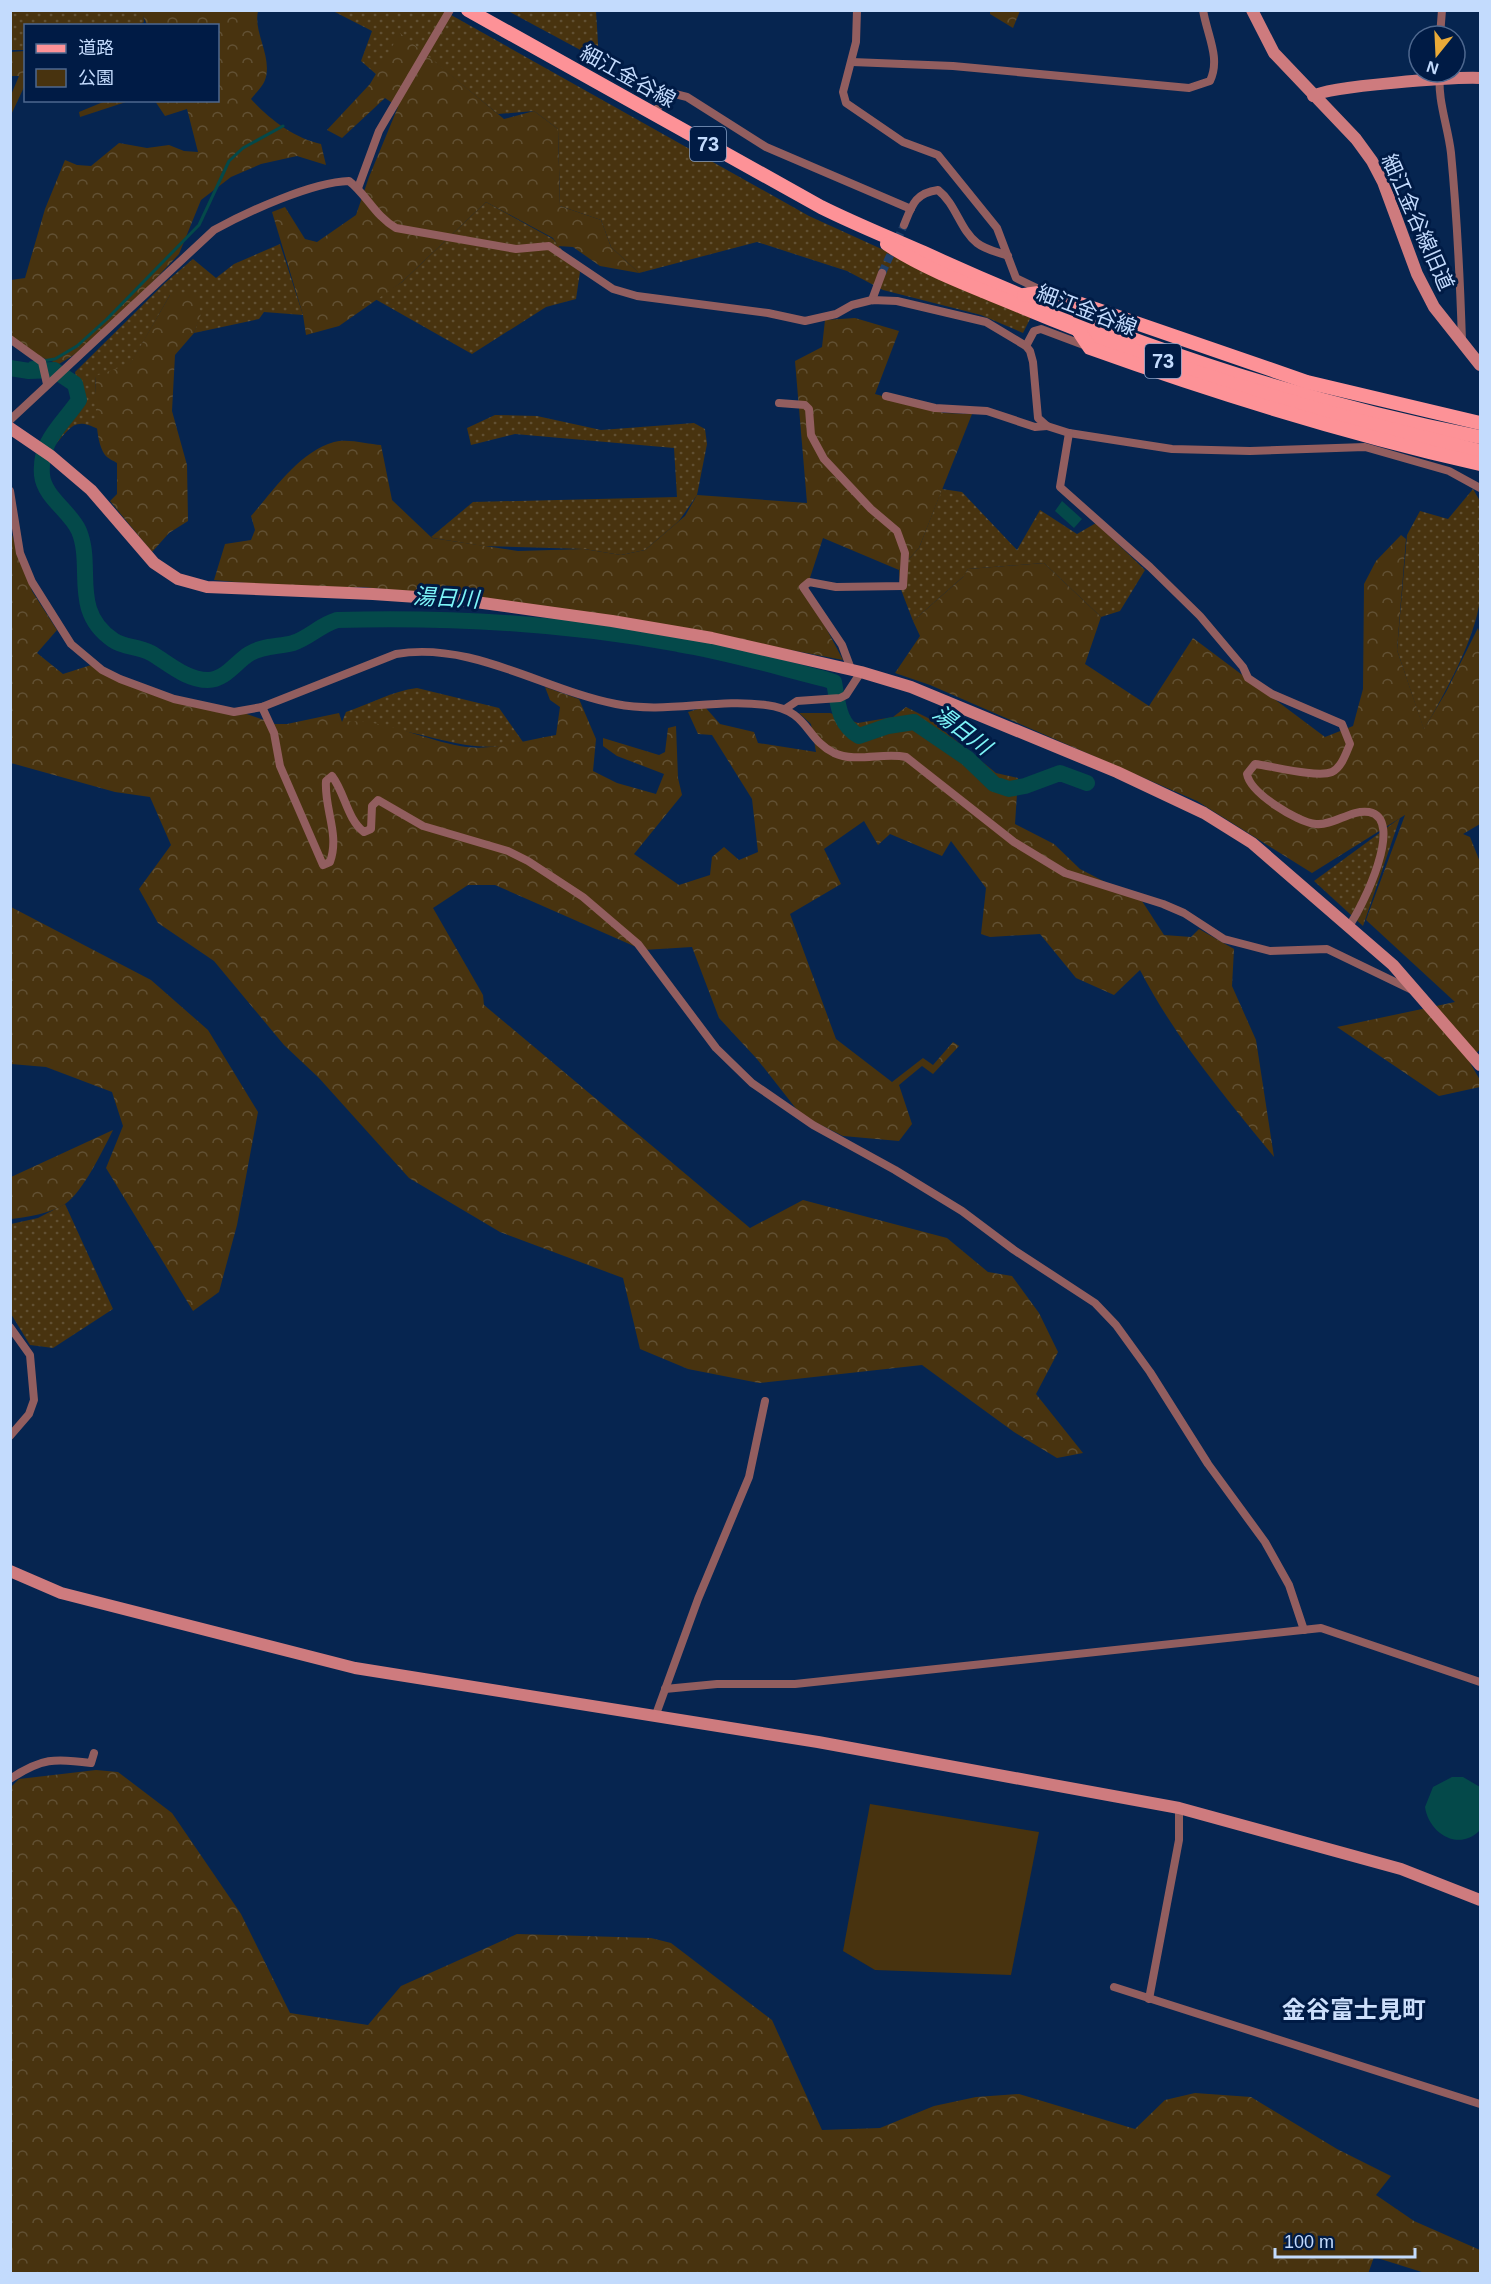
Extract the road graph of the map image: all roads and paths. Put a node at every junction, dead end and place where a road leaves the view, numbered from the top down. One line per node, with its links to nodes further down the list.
1 (450, 10): 11 (street)
2 (468, 10): 10 (main road, 細江金谷線 / 73)
3 (857, 10): 6 (street)
4 (1203, 10): 6 (street)
5 (1252, 10): 9 (street, 細江金谷線旧道)
6 (852, 62): 15 (street)
7 (1407, 80): 9 (street)
8 (1440, 84): 22 (street)
9 (1312, 96): 22 (street, 細江金谷線旧道)
10 (653, 114): 12 (street); 14 (main road, 細江金谷線 / 73)
11 (358, 188): 19 (street); 26 (street)
12 (911, 209): 13 (street); 15 (street)
13 (904, 225)
14 (863, 228): 18 (main road, 細江金谷線 / 73); 20 (main road, 細江金谷線 / 73)
15 (1008, 256): 17 (street)
16 (882, 273): 19 (street)
17 (1046, 292): 18 (main road, 73); 30 (main road, 73)
18 (1022, 296): 34 (main road, 細江金谷線 / 73)
19 (872, 300): 23 (street)
20 (1077, 330): 24 (main road); 35 (main road, 細江金谷線 / 73)
21 (10, 339): 26 (street)
22 (1462, 342): 25 (street, 細江金谷線旧道)
23 (1026, 345): 24 (street); 31 (street)
24 (1090, 348): 36 (main road)
25 (1480, 365)
26 (47, 384): 29 (street)
27 (886, 396): 31 (street)
28 (779, 403): 39 (street)
29 (10, 420)
30 (1480, 423)
31 (1047, 426): 33 (street)
32 (10, 428): 39 (street)
33 (1069, 433): 37 (street); 42 (street)
34 (1480, 437)
35 (1480, 451)
36 (1480, 464)
37 (1480, 488)
38 (10, 491): 40 (street)
39 (856, 671): 41 (street); 42 (street)
40 (262, 707): 41 (street); 49 (street)
41 (785, 709): 43 (street)
42 (1349, 926): 43 (street)
43 (1414, 991): 44 (street)
44 (1480, 1065)
45 (10, 1327): 47 (street)
46 (765, 1401): 51 (street)
47 (10, 1436)
48 (10, 1571): 52 (street)
49 (1304, 1630): 50 (street); 51 (street)
50 (1480, 1682)
51 (665, 1689): 52 (street)
52 (655, 1717): 55 (street)
53 (94, 1753): 54 (street)
54 (10, 1779)
55 (1179, 1808): 56 (street); 58 (street)
56 (1480, 1900)
57 (1114, 1987): 58 (street)
58 (1149, 1999): 59 (street)
59 (1480, 2104)

